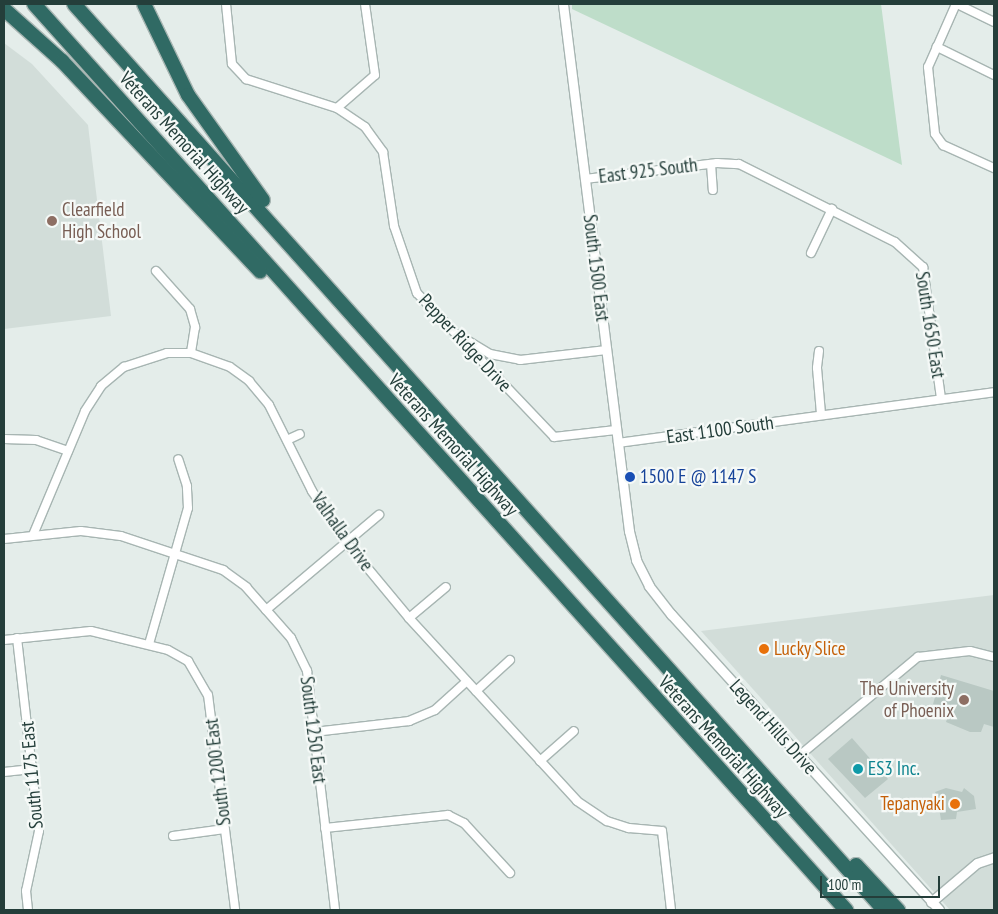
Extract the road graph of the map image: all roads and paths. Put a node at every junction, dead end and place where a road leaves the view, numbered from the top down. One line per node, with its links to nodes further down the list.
1 (34, 4): 21 (highway, Veterans Memorial Highway)
2 (74, 4): 22 (highway, Veterans Memorial Highway)
3 (144, 4): 22 (highway)
4 (226, 4): 12 (street, Pepper Ridge Drive)
5 (365, 4): 12 (street)
6 (563, 4): 15 (street, South 1500 East)
7 (957, 4): 9 (street); 10 (street)
8 (4, 9): 21 (highway)
9 (994, 22)
10 (937, 47): 11 (street); 14 (street)
11 (994, 75)
12 (337, 108): 23 (street, Pepper Ridge Drive)
13 (711, 164): 15 (street, East 925 South); 16 (street, East 925 South); 17 (street, East 925 South)
14 (994, 168)
15 (585, 179): 24 (street, South 1500 East)
16 (713, 190)
17 (832, 209): 18 (street); 19 (street, East 925 South)
18 (812, 253)
19 (912, 253): 28 (street, South 1650 East)
20 (156, 271): 26 (street)
21 (298, 300): 70 (highway, Veterans Memorial Highway)
22 (352, 312): 61 (highway, Veterans Memorial Highway)
23 (457, 335): 24 (street); 30 (street, Pepper Ridge Drive)
24 (606, 350): 30 (street, South 1500 East)
25 (819, 351): 29 (street)
26 (191, 354): 33 (street, Valhalla Drive); 35 (street)
27 (994, 392): 28 (street, East 1100 South)
28 (941, 399): 29 (street, East 1100 South)
29 (821, 414): 34 (street, East 1100 South)
30 (616, 430): 34 (street, South 1500 East)
31 (300, 434): 33 (street)
32 (4, 440): 35 (street)
33 (286, 440): 41 (street, Valhalla Drive)
34 (618, 443): 38 (street, South 1500 East)
35 (68, 450): 39 (street)
36 (178, 458): 42 (street)
37 (379, 515): 41 (street)
38 (629, 532): 55 (street, Legend Hills Drive)
39 (33, 535): 40 (street); 42 (street)
40 (4, 539)
41 (346, 542): 44 (street); 45 (street, Valhalla Drive)
42 (176, 552): 44 (street, South 1250 East); 48 (street)
43 (446, 587): 45 (street)
44 (266, 610): 54 (street, South 1250 East)
45 (409, 618): 51 (street, Valhalla Drive)
46 (17, 638): 47 (street, South 1200 East); 48 (street, South 1200 East); 57 (street, South 1175 East)
47 (4, 640)
48 (149, 644): 60 (street, South 1200 East)
49 (994, 657): 55 (street)
50 (510, 660): 52 (street)
51 (467, 682): 52 (street, Valhalla Drive); 54 (street)
52 (476, 691): 56 (street, Valhalla Drive)
53 (574, 731): 56 (street)
54 (314, 732): 59 (street, South 1250 East)
55 (799, 756): 65 (street, Legend Hills Drive)
56 (540, 761): 69 (street, Valhalla Drive)
57 (32, 769): 58 (street); 66 (street, South 1175 East)
58 (4, 772)
59 (325, 828): 64 (street); 68 (street, South 1250 East)
60 (225, 829): 62 (street); 67 (street, South 1200 East)
61 (815, 834): 71 (highway, Veterans Memorial Highway); 72 (highway)
62 (173, 836)
63 (994, 857): 65 (street)
64 (510, 874)
65 (931, 902): 73 (street, Legend Hills Drive)
66 (28, 910)
67 (235, 910)
68 (335, 910)
69 (671, 910)
70 (846, 910)
71 (884, 910)
72 (898, 910)
73 (939, 910)

